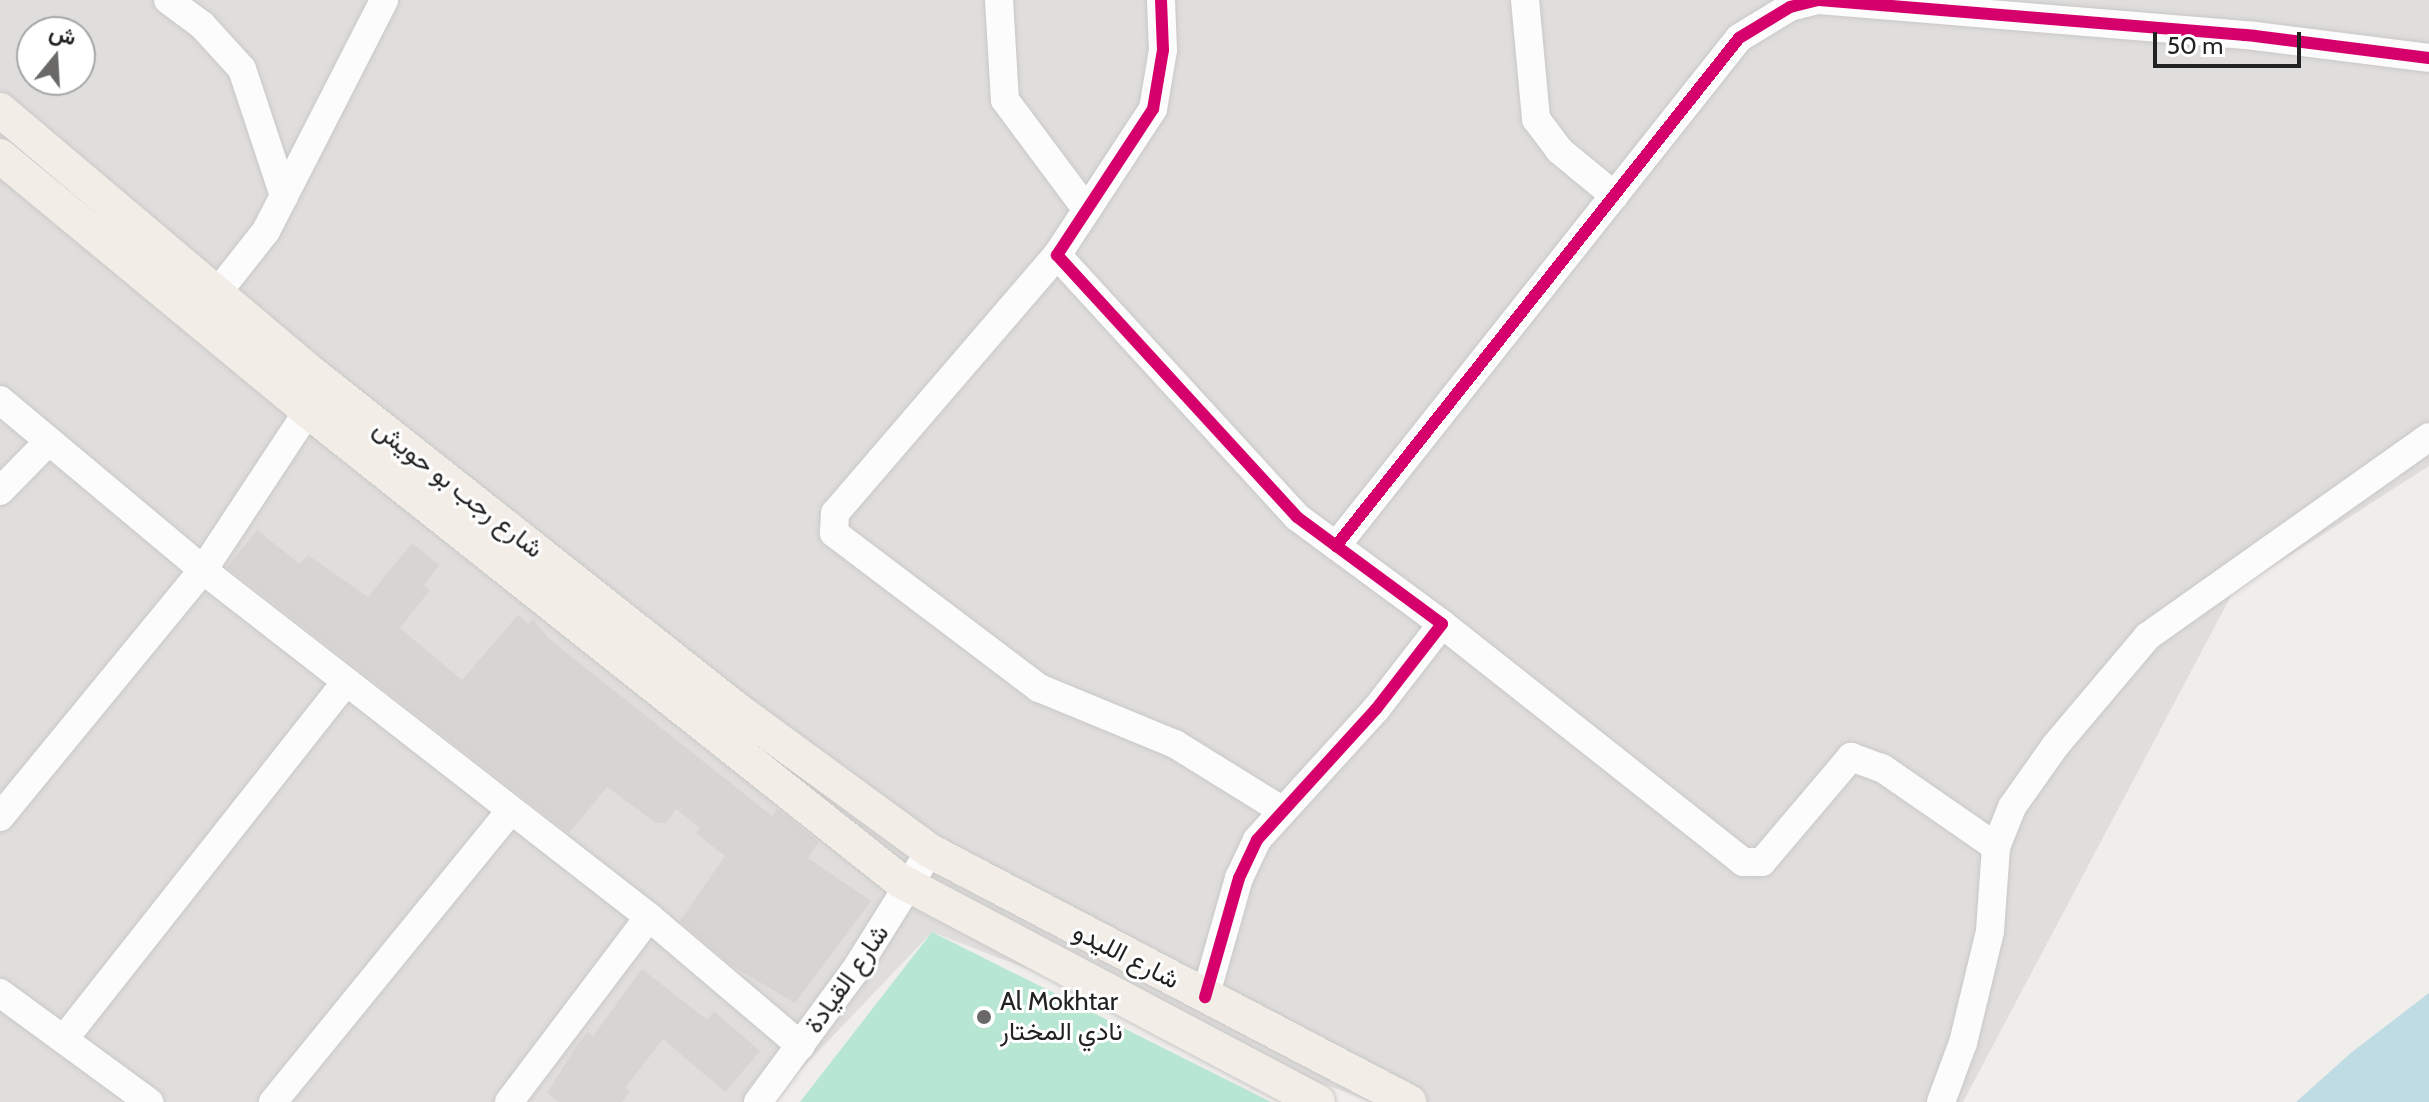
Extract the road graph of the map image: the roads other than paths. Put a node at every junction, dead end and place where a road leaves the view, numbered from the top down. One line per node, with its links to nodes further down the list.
1 (384, 0): 9 (street)
2 (999, 0): 11 (street)
3 (1161, 0): 11 (street)
4 (1525, 0): 10 (street)
5 (174, 2): 9 (street)
6 (2429, 58): 10 (street)
7 (0, 110): 13 (main road, شارع رجب بو حويش)
8 (0, 156): 15 (main road, شارع رجب بو حويش)
9 (284, 196): 13 (street)
10 (1615, 196): 19 (street)
11 (1087, 210): 12 (street)
12 (1057, 255): 19 (street); 23 (street)
13 (217, 293): 27 (main road, شارع رجب بو حويش)
14 (0, 400): 17 (street)
15 (308, 411): 20 (street); 28 (main road, شارع رجب بو حويش)
16 (2429, 437): 26 (street)
17 (48, 442): 18 (street); 20 (street)
18 (0, 491)
19 (1336, 546): 21 (street)
20 (203, 570): 22 (street); 25 (street)
21 (1442, 624): 23 (street); 26 (street)
22 (346, 682): 24 (street); 32 (street)
23 (1280, 809): 31 (street)
24 (509, 813): 29 (street); 35 (street)
25 (0, 817)
26 (1996, 847): 40 (street)
27 (930, 851): 28 (street, شارع القيادة); 31 (main road, شارع الليدو)
28 (910, 886): 33 (street, شارع القيادة); 38 (main road, شارع الليدو)
29 (649, 917): 33 (street); 36 (street)
30 (0, 993): 32 (street)
31 (1205, 997): 39 (main road, شارع الليدو)
32 (64, 1039): 34 (street)
33 (801, 1046): 37 (street, شارع القيادة)
34 (149, 1102)
35 (273, 1102)
36 (509, 1102)
37 (758, 1102)
38 (1318, 1102)
39 (1409, 1102)
40 (1941, 1102)

